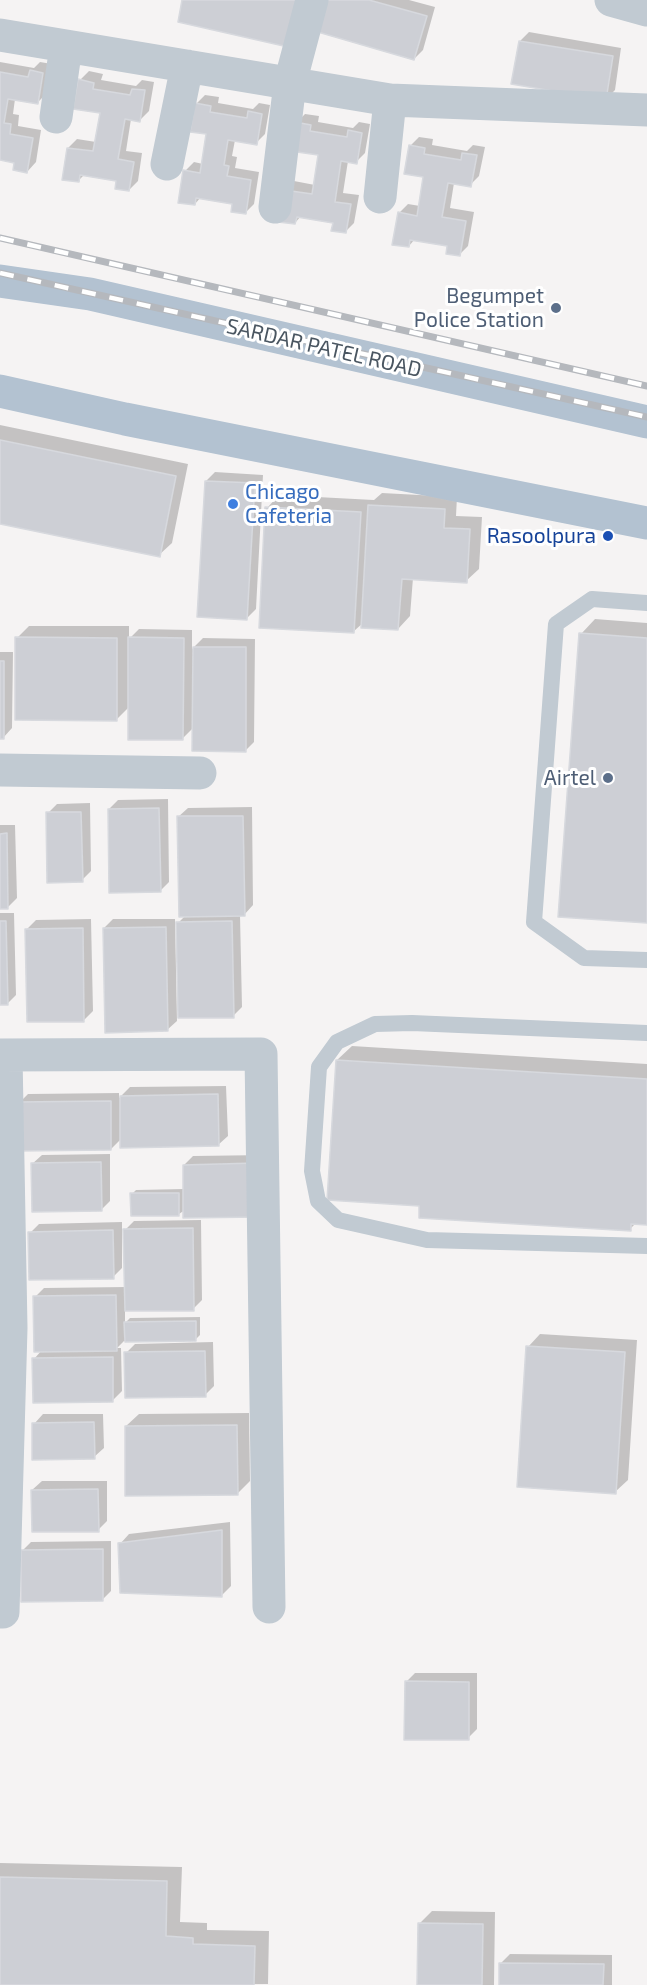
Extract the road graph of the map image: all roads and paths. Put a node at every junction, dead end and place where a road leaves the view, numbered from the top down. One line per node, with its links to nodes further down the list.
1 (312, 0): 7 (street)
2 (611, 0): 3 (street)
3 (647, 10)
4 (0, 35): 5 (street)
5 (66, 46): 6 (street); 10 (street)
6 (187, 66): 7 (street); 11 (street)
7 (290, 83): 8 (street); 13 (street)
8 (390, 100): 9 (street); 12 (street)
9 (647, 110)
10 (56, 117)
11 (168, 164)
12 (380, 197)
13 (275, 207)
14 (0, 281): 16 (main road, SARDAR PATEL ROAD)
15 (0, 391): 17 (main road)
16 (647, 422)
17 (647, 523)
18 (647, 603): 21 (lane)
19 (0, 771): 20 (street)
20 (200, 773)
21 (647, 960)
22 (647, 1033): 24 (lane)
23 (3, 1055): 25 (street); 26 (street)
24 (647, 1246)
25 (5, 1329): 27 (street)
26 (269, 1607)
27 (0, 1612)

